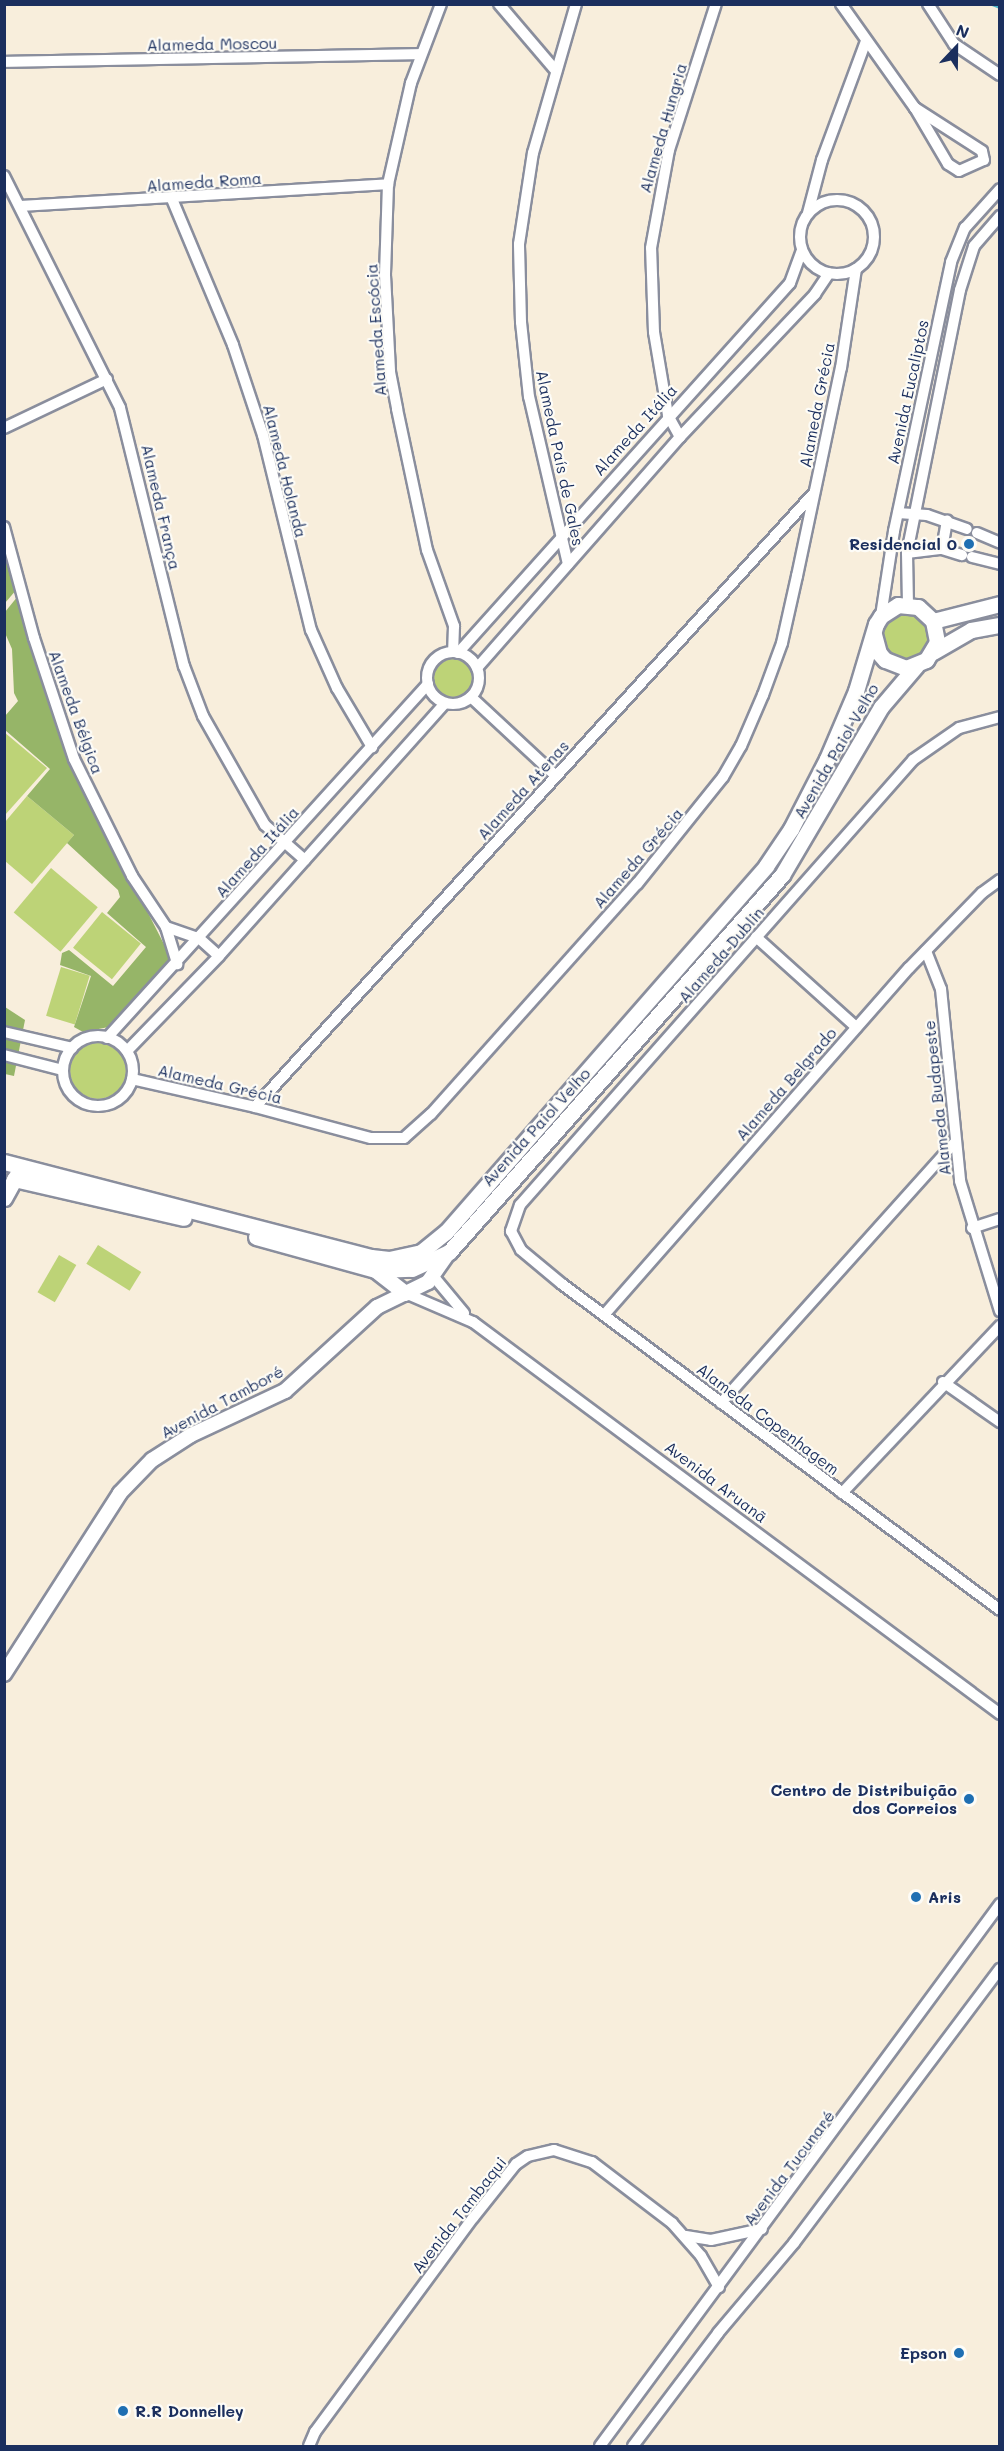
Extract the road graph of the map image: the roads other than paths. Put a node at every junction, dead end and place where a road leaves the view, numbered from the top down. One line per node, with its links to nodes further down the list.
1 (441, 4): 8 (street, Alameda Escócia)
2 (499, 4): 10 (street)
3 (576, 4): 10 (street, Alameda País de Gales)
4 (716, 4): 24 (street, Alameda Hungria)
5 (841, 4): 7 (street)
6 (928, 4): 11 (street)
7 (866, 41): 12 (street); 18 (street)
8 (420, 54): 9 (street, Alameda Moscou); 14 (street, Alameda Escócia)
9 (4, 62)
10 (556, 71): 32 (street, Alameda País de Gales)
11 (999, 75)
12 (915, 108): 12 (street)
13 (4, 176): 17 (street, Alameda França)
14 (388, 184): 16 (street, Alameda Roma); 45 (street, Alameda Escócia)
15 (999, 189): 28 (street, Avenida Eucaliptos)
16 (172, 200): 17 (street, Alameda Roma); 52 (street, Alameda Holanda)
17 (21, 206): 23 (street, Alameda França)
18 (808, 213): 20 (street); 21 (street)
19 (999, 216): 29 (street, Avenida Eucaliptos)
20 (802, 250): 22 (street); 24 (street, Alameda Itália)
21 (856, 269): 22 (street); 27 (street, Alameda Grécia)
22 (829, 273): 26 (street)
23 (107, 379): 25 (street); 54 (street, Alameda França)
24 (668, 416): 26 (street, Alameda Hungria); 32 (street, Alameda Itália)
25 (4, 428)
26 (680, 437): 36 (street)
27 (814, 493): 53 (street, Alameda Atenas); 71 (street, Alameda Grécia)
28 (898, 513): 29 (street); 40 (street, Avenida Eucaliptos)
29 (916, 513): 30 (street); 35 (street, Avenida Eucaliptos)
30 (947, 520): 33 (street); 34 (street)
31 (4, 527): 57 (street, Alameda Bélgica)
32 (559, 537): 36 (street, Alameda País de Gales); 45 (street, Alameda Itália)
33 (999, 543)
34 (942, 549): 35 (street); 37 (street)
35 (907, 553): 39 (street, Avenida Eucaliptos)
36 (568, 564): 47 (street)
37 (999, 564)
38 (999, 604): 41 (main road)
39 (908, 605): 40 (main road); 41 (main road)
40 (881, 616): 43 (main road, Avenida Paiol Velho)
41 (933, 621): 44 (main road)
42 (999, 625): 44 (main road, Avenida Paiol Velho)
43 (874, 634): 46 (main road); 74 (main road, Avenida Paiol Velho)
44 (933, 652): 46 (main road, Avenida Paiol Velho)
45 (455, 653): 47 (street); 48 (street)
46 (916, 666): 80 (main road, Avenida Paiol Velho)
47 (477, 668): 49 (street)
48 (428, 684): 50 (street); 52 (street, Alameda Itália)
49 (471, 697): 50 (street); 53 (street)
50 (445, 702): 55 (street)
51 (999, 717): 58 (street, Alameda Dublin)
52 (372, 747): 54 (street, Alameda Itália)
53 (556, 776): 71 (street, Alameda Atenas)
54 (284, 844): 55 (street, Alameda França); 59 (street, Alameda Itália)
55 (305, 860): 61 (street)
56 (999, 880): 60 (street, Alameda Belgrado)
57 (166, 927): 59 (street); 62 (street, Alameda Bélgica)
58 (756, 938): 63 (street); 79 (street, Alameda Dublin)
59 (200, 939): 61 (street); 62 (street, Alameda Itália)
60 (926, 951): 63 (street, Alameda Belgrado); 72 (street, Alameda Budapeste)
61 (219, 956): 67 (street)
62 (177, 964): 65 (street, Alameda Itália)
63 (856, 1027): 85 (street, Alameda Belgrado)
64 (4, 1032): 66 (street)
65 (107, 1038): 66 (street); 67 (street)
66 (72, 1048): 69 (street)
67 (126, 1051): 70 (street)
68 (4, 1054): 69 (street)
69 (63, 1070): 70 (street)
70 (132, 1079): 71 (street, Alameda Grécia)
71 (255, 1107)
72 (954, 1143): 78 (street, Alameda Budapeste); 89 (street)
73 (4, 1162): 74 (main road, Avenida Paiol Velho)
74 (22, 1165): 75 (main road)
75 (14, 1179): 76 (main road); 81 (main road, Avenida Paiol Velho)
76 (4, 1198)
77 (999, 1219): 78 (street)
78 (972, 1228): 84 (street, Alameda Budapeste)
79 (521, 1250): 85 (street, Alameda Copenhagem)
80 (448, 1252): 81 (main road, Avenida Paiol Velho); 82 (street)
81 (375, 1270): 83 (main road)
82 (434, 1277): 83 (street, Avenida Tamboré); 86 (street)
83 (405, 1293): 86 (street, Avenida Aruanã); 93 (street, Avenida Tamboré)
84 (999, 1311)
85 (604, 1315): 89 (street, Alameda Copenhagem)
86 (473, 1322): 94 (street, Avenida Aruanã)
87 (999, 1326): 88 (street)
88 (943, 1382): 90 (street); 91 (street)
89 (721, 1403): 91 (street, Alameda Copenhagem)
90 (999, 1422)
91 (842, 1492): 92 (street, Alameda Copenhagem)
92 (999, 1610)
93 (4, 1674)
94 (999, 1714)
95 (999, 1904): 97 (street, Avenida Tucunaré)
96 (999, 1969): 102 (street)
97 (762, 2229): 98 (street); 99 (street, Avenida Tucunaré)
98 (686, 2236): 99 (street, Avenida Tambaqui); 100 (street, Avenida Tambaqui)
99 (720, 2287): 101 (street, Avenida Tucunaré)
100 (309, 2446)
101 (600, 2446)
102 (633, 2446)

